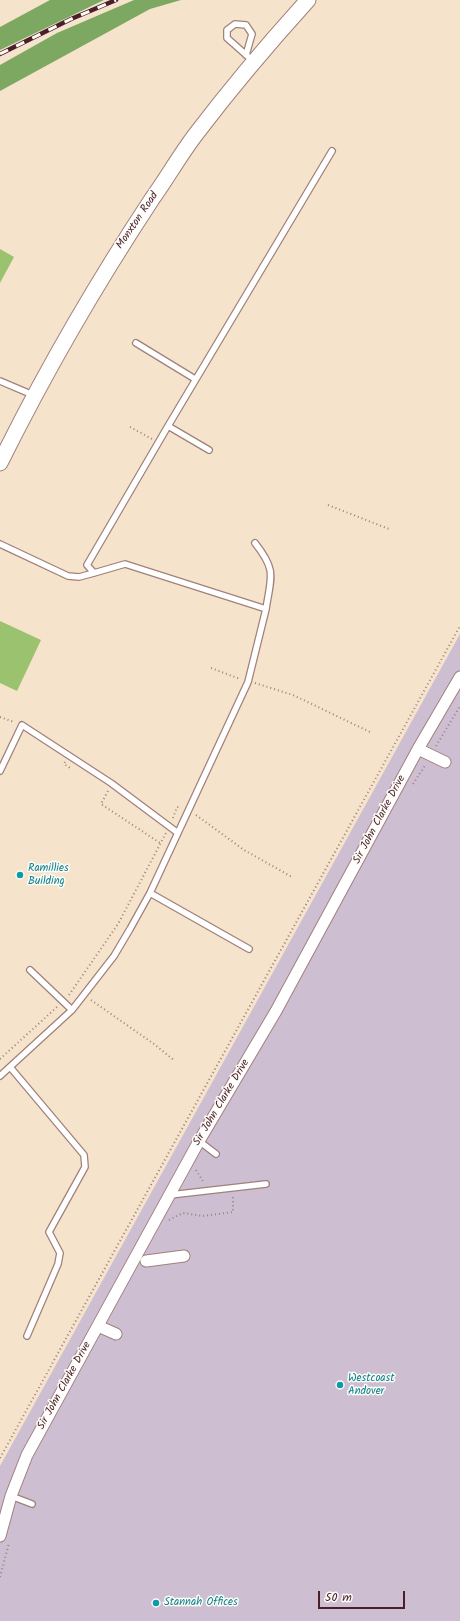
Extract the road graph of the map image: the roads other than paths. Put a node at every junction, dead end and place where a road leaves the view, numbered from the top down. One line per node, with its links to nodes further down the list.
1 (308, 0): 2 (street, Monxton Road)
2 (250, 59): 2 (lane); 7 (street, Monxton Road)
3 (332, 151): 5 (lane)
4 (136, 343): 5 (lane)
5 (195, 379): 8 (lane)
6 (0, 381): 7 (lane)
7 (34, 395): 10 (street, Monxton Road)
8 (168, 426): 9 (lane); 13 (lane)
9 (209, 450)
10 (0, 463)
11 (255, 543): 14 (lane)
12 (0, 544): 13 (lane)
13 (94, 572): 14 (lane)
14 (266, 609): 19 (lane)
15 (460, 677): 16 (street, Sir John Clarke Drive)
16 (418, 749): 17 (street); 26 (street, Sir John Clarke Drive)
17 (445, 762)
18 (0, 771): 19 (lane)
19 (178, 833): 20 (lane)
20 (150, 893): 21 (lane); 23 (lane)
21 (250, 950)
22 (30, 970): 23 (lane)
23 (72, 1010): 24 (lane)
24 (10, 1067): 25 (lane); 34 (lane)
25 (0, 1076)
26 (203, 1144): 27 (lane); 29 (street, Sir John Clarke Drive)
27 (216, 1154)
28 (266, 1184): 29 (lane)
29 (170, 1195): 32 (street, Sir John Clarke Drive)
30 (184, 1256): 31 (street)
31 (146, 1261)
32 (98, 1326): 33 (street); 35 (street, Sir John Clarke Drive)
33 (116, 1334)
34 (27, 1336)
35 (12, 1496): 36 (lane); 37 (street, Sir John Clarke Drive)
36 (32, 1504)
37 (5, 1538)

